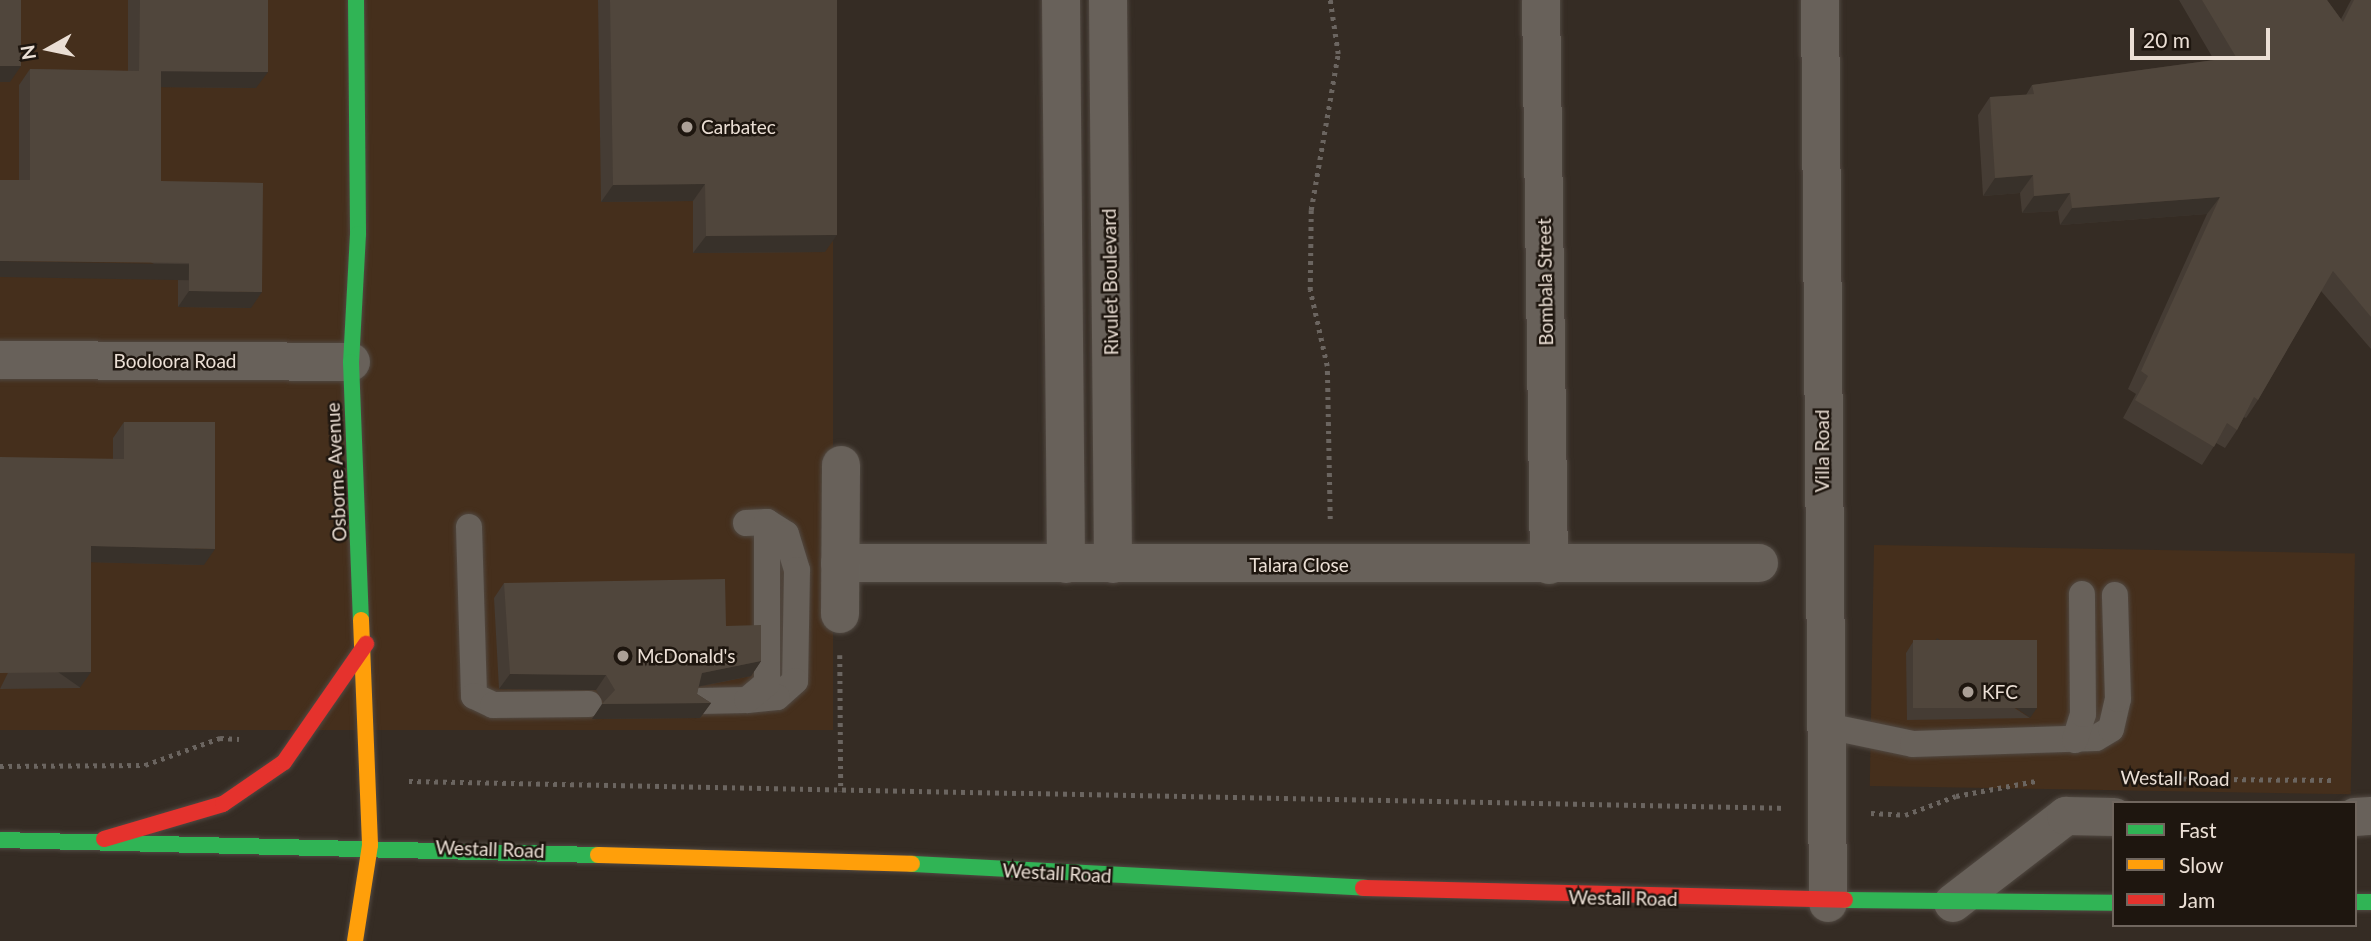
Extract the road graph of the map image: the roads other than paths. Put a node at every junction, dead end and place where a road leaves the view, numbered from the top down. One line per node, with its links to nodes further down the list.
1 (356, 0): 7 (main road, Osborne Avenue)
2 (1061, 0): 13 (street)
3 (1108, 0): 14 (street, Rivulet Boulevard)
4 (1541, 0): 15 (street, Bombala Street)
5 (1820, 0): 22 (street, Villa Road)
6 (0, 360): 7 (street, Booloora Road)
7 (351, 362): 19 (main road, Osborne Avenue)
8 (841, 466): 12 (street)
9 (757, 522): 20 (lane)
10 (469, 527): 21 (lane)
11 (1759, 563): 15 (street, Talara Close)
12 (840, 564): 13 (street, Talara Close); 18 (street)
13 (1066, 564): 14 (street, Talara Close)
14 (1112, 564): 15 (street, Talara Close)
15 (1549, 565)
16 (2082, 594): 23 (lane)
17 (2115, 594): 23 (lane)
18 (841, 614)
19 (366, 643): 26 (main road); 27 (main road, Osborne Avenue)
20 (700, 701)
21 (589, 704)
22 (1827, 726): 23 (lane); 29 (street, Villa Road)
23 (2075, 740)
24 (2112, 817): 30 (street)
25 (0, 839): 26 (main road, Westall Road)
26 (95, 842): 27 (main road, Westall Road)
27 (370, 845): 29 (main road, Westall Road); 31 (main road, Osborne Avenue)
28 (2112, 902): 30 (main road, Westall Road)
29 (1828, 903): 30 (main road, Westall Road)
30 (1952, 903)
31 (355, 941)

